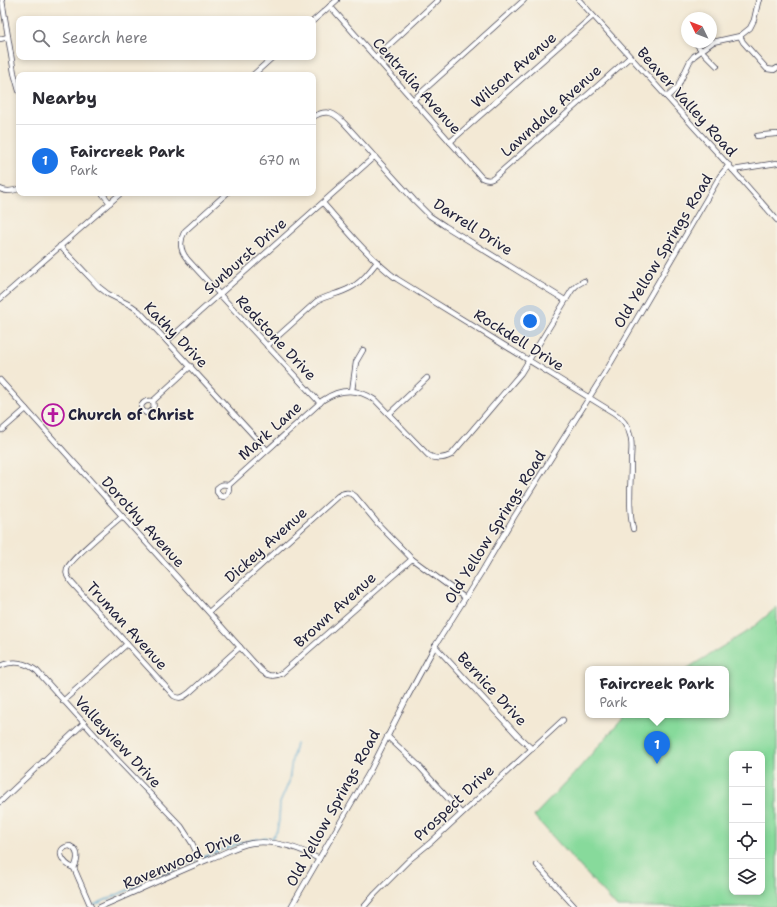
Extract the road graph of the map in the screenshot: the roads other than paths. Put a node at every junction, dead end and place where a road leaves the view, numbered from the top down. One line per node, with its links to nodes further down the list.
1 (2, 0): 11 (street)
2 (337, 0): 7 (street)
3 (438, 0): 15 (street)
4 (524, 0): 22 (street)
5 (579, 0): 8 (street, Beaver Valley Road)
6 (759, 0): 10 (street)
7 (330, 6): 9 (street); 15 (street, Centralia Avenue)
8 (593, 16): 14 (street, Beaver Valley Road); 26 (street, Wilson Avenue)
9 (316, 18)
10 (740, 36): 13 (street); 18 (street)
11 (8, 37): 12 (street); 20 (street)
12 (0, 39)
13 (701, 50): 17 (street); 21 (street)
14 (630, 57): 21 (street, Beaver Valley Road); 31 (street, Lawndale Avenue)
15 (375, 58): 22 (street, Centralia Avenue)
16 (270, 60): 19 (street)
17 (717, 66)
18 (777, 68)
19 (256, 72)
20 (16, 81)
21 (667, 97): 29 (street, Beaver Valley Road)
22 (412, 100): 26 (street, Centralia Avenue)
23 (316, 115): 27 (street, Darrell Drive)
24 (777, 134): 25 (street)
25 (757, 136)
26 (450, 142): 31 (street, Centralia Avenue)
27 (375, 156): 38 (street, Sunburst Drive); 45 (street, Darrell Drive)
28 (777, 163): 30 (street)
29 (729, 165): 30 (street, Beaver Valley Road); 54 (street, Old Yellow Springs Road)
30 (733, 170): 39 (street, Beaver Valley Road)
31 (487, 180)
32 (0, 189): 33 (street)
33 (16, 190)
34 (105, 196): 37 (street)
35 (117, 196): 37 (street)
36 (225, 196): 43 (street, Redstone Drive)
37 (110, 202): 40 (street)
38 (323, 203): 41 (street, Rockdell Drive); 43 (street, Sunburst Drive)
39 (777, 220)
40 (60, 246): 44 (street); 46 (street, Kathy Drive)
41 (377, 262): 47 (street); 49 (street, Rockdell Drive)
42 (584, 281): 45 (street)
43 (220, 294): 46 (street, Sunburst Drive); 47 (street, Redstone Drive)
44 (0, 299)
45 (565, 300): 49 (street)
46 (167, 341): 50 (street, Kathy Drive)
47 (268, 346): 56 (street, Redstone Drive)
48 (363, 350): 53 (street)
49 (529, 360): 54 (street, Rockdell Drive); 58 (street)
50 (190, 366): 55 (street); 60 (street, Kathy Drive)
51 (427, 378): 58 (street)
52 (0, 380): 57 (street, Dorothy Avenue)
53 (352, 391): 56 (street, Mark Lane); 58 (street)
54 (589, 398): 63 (street, Rockdell Drive); 65 (street, Old Yellow Springs Road)
55 (153, 401)
56 (320, 403): 60 (street, Mark Lane)
57 (26, 409): 59 (street); 62 (street, Dorothy Avenue)
58 (389, 414)
59 (2, 430)
60 (267, 450): 61 (street, Mark Lane)
61 (229, 485)
62 (122, 516): 66 (street, Dorothy Avenue); 67 (street, Truman Avenue)
63 (633, 529)
64 (412, 559): 65 (street); 66 (street, Dickey Avenue); 71 (street, Brown Avenue)
65 (465, 598): 68 (street, Old Yellow Springs Road)
66 (209, 612): 69 (street, Dorothy Avenue)
67 (127, 644): 69 (street, Truman Avenue); 72 (street)
68 (435, 646): 75 (street, Old Yellow Springs Road); 76 (street, Bernice Drive)
69 (240, 647): 71 (street, Dorothy Avenue)
70 (0, 666): 72 (street, Valleyview Drive)
71 (271, 676)
72 (64, 701): 74 (street, Valleyview Drive)
73 (563, 720): 76 (street, Prospect Drive)
74 (84, 723): 77 (street); 80 (street, Valleyview Drive)
75 (387, 736): 78 (street); 79 (street, Old Yellow Springs Road)
76 (532, 748): 78 (street, Prospect Drive)
77 (0, 802)
78 (461, 813): 86 (street, Prospect Drive)
79 (319, 859): 80 (street, Ravenwood Drive); 85 (street, Old Yellow Springs Road)
80 (201, 862): 84 (street, Ravenwood Drive)
81 (537, 865): 87 (street)
82 (74, 868): 82 (street); 83 (street)
83 (91, 907)
84 (100, 907)
85 (291, 907)
86 (364, 907)
87 (575, 907)

